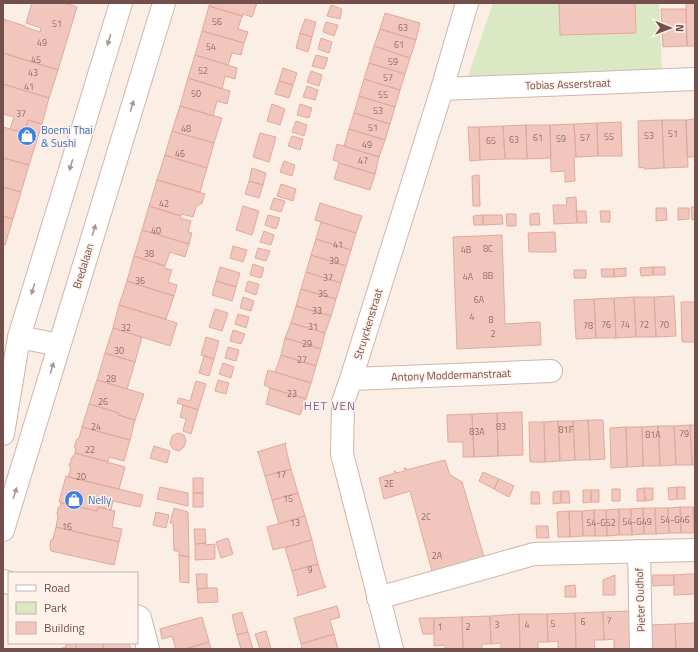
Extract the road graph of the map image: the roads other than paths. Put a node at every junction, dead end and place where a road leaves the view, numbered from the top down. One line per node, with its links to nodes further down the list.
1 (121, 3): 6 (street, one-way to 6)
2 (164, 3): 7 (street, Bredalaan, one-way to 2)
3 (466, 3): 5 (street, Struyckenstraat)
4 (695, 79): 5 (street, Tobias Asserstraat)
5 (442, 89): 9 (street, Struyckenstraat)
6 (19, 337): 7 (street); 10 (street)
7 (59, 345): 11 (street, Bredalaan, one-way to 7)
8 (551, 371): 9 (street, Antony Moddermanstraat)
9 (351, 379): 14 (street, Struyckenstraat)
10 (3, 434)
11 (3, 530)
12 (695, 550): 13 (street)
13 (639, 551): 14 (street); 18 (street, Pieter Oudhof)
14 (378, 598): 17 (street, Struyckenstraat)
15 (139, 616): 16 (street)
16 (148, 649)
17 (392, 649)
18 (641, 649)

